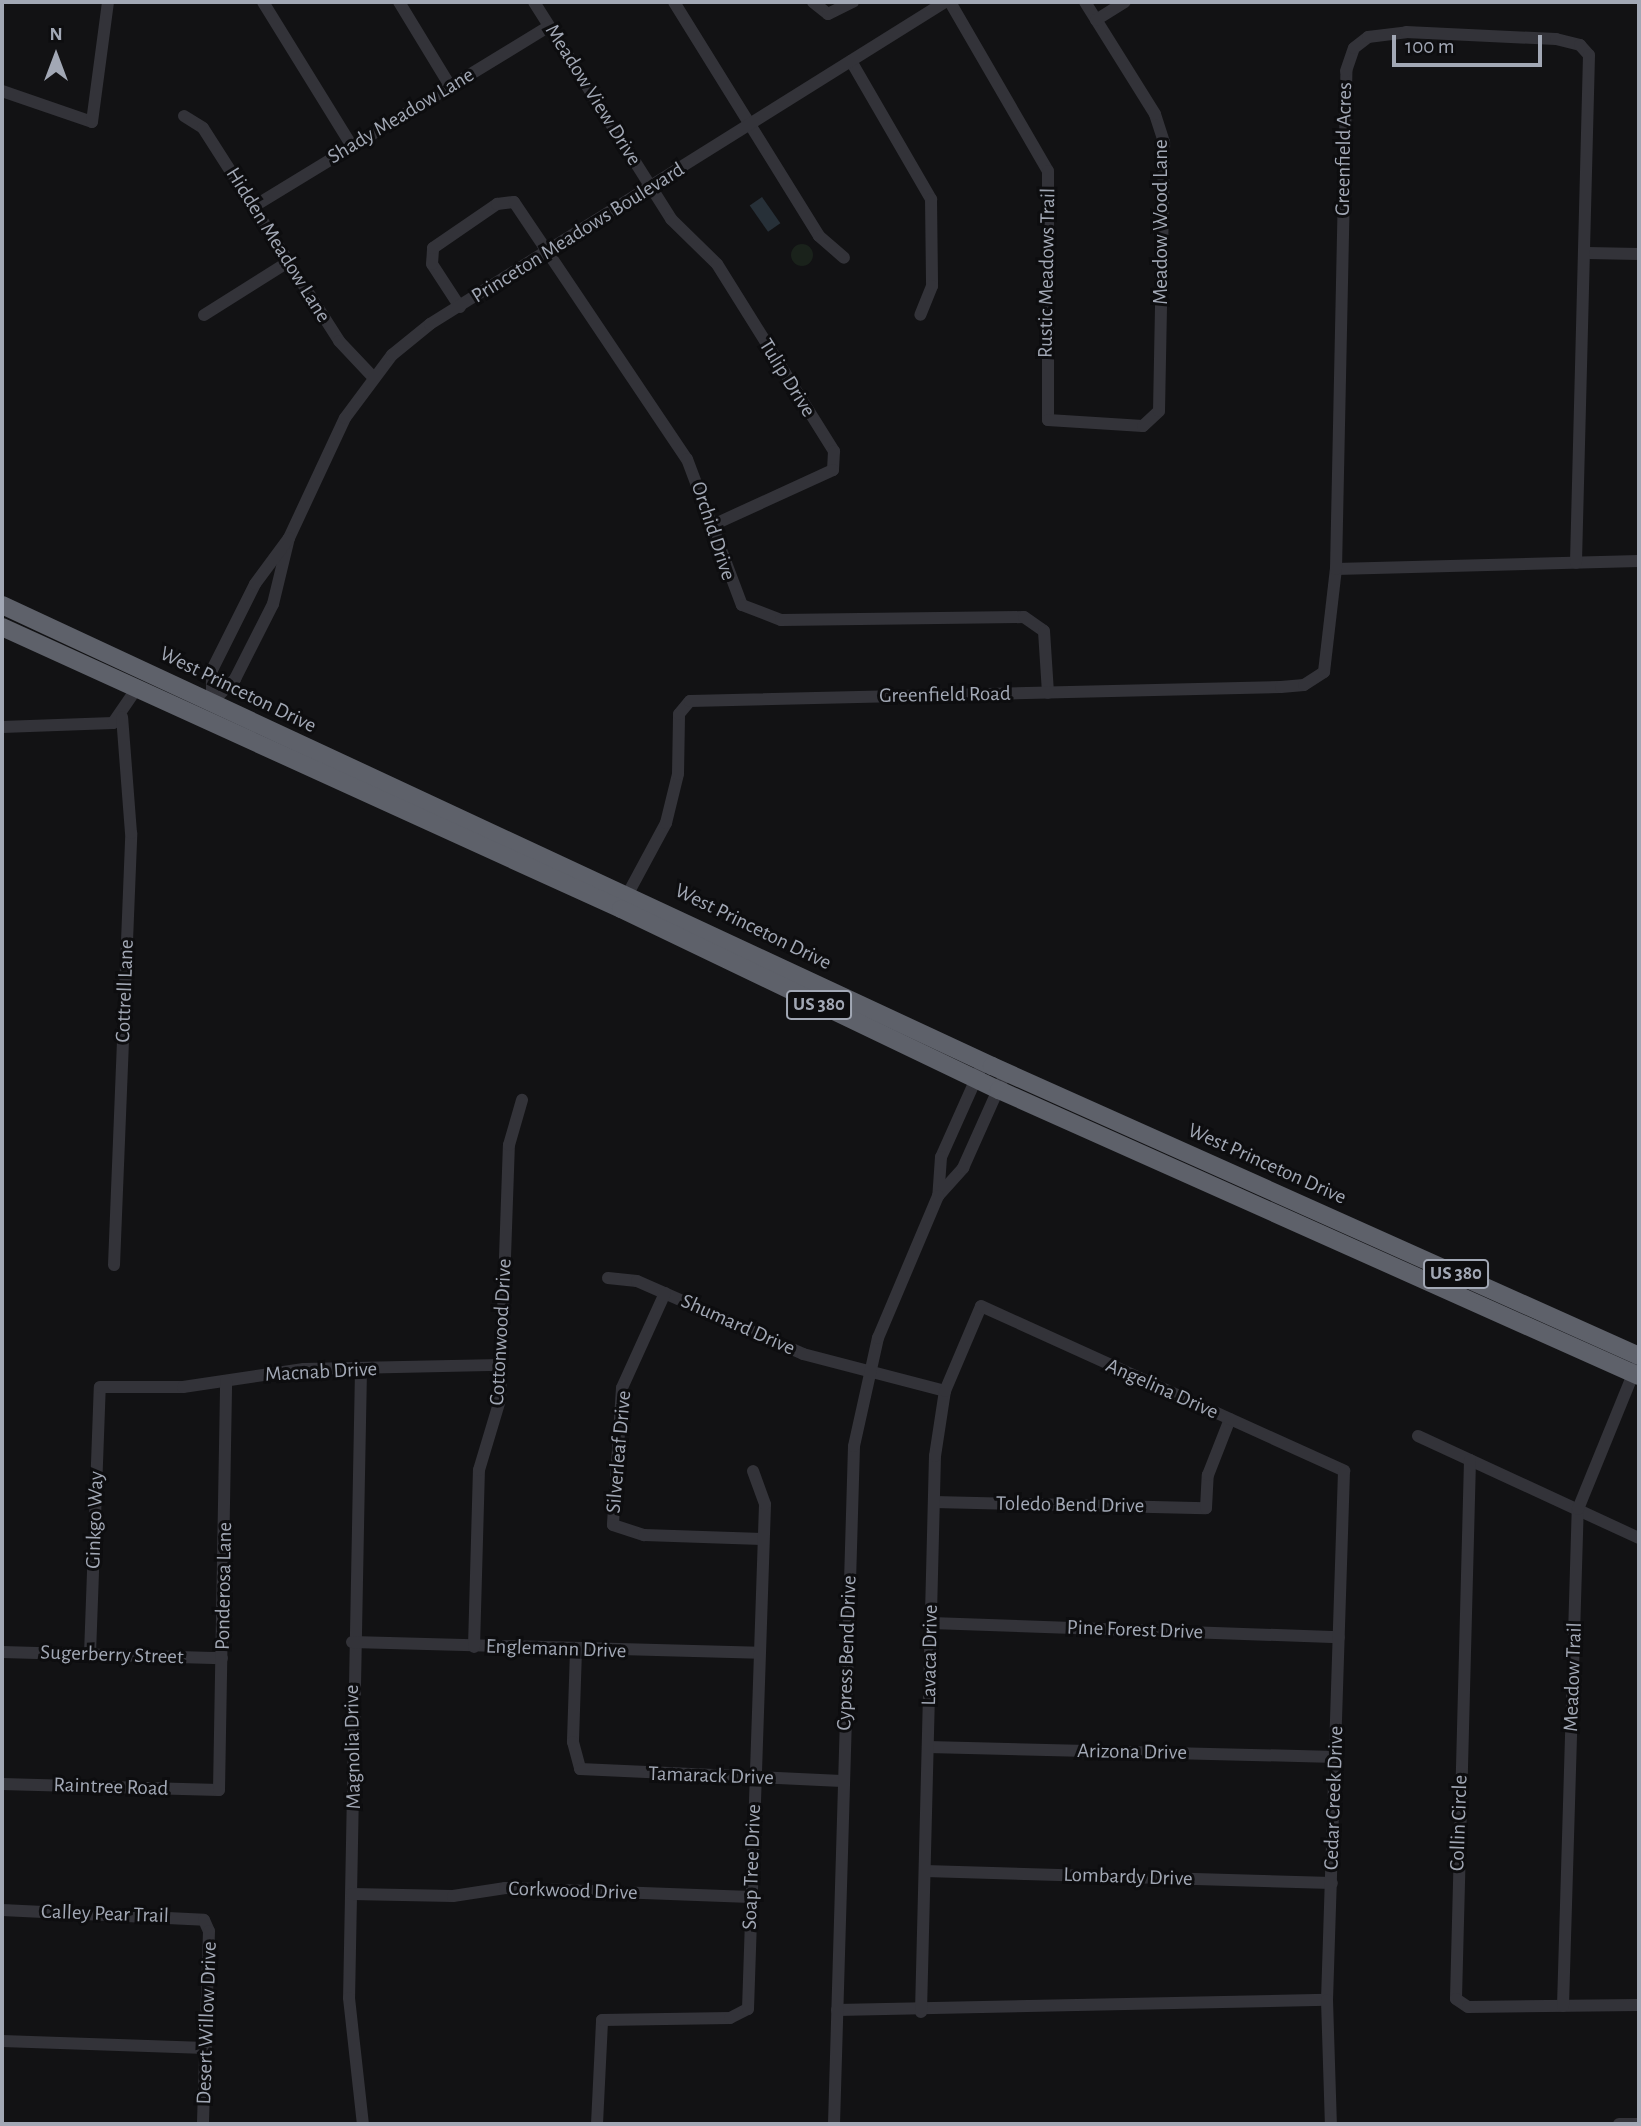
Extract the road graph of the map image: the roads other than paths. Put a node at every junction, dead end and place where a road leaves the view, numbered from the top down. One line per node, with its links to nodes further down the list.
1 (108, 2): 15 (street)
2 (264, 2): 18 (street)
3 (399, 2): 14 (street)
4 (534, 2): 12 (street, Meadow View Drive)
5 (674, 2): 17 (street)
6 (813, 2): 7 (street)
7 (853, 2)
8 (948, 2): 13 (street, Princeton Meadows Boulevard); 30 (street, Rustic Meadows Trail)
9 (1085, 2): 11 (street, Meadow Wood Lane)
10 (1125, 2): 11 (street)
11 (1096, 20): 30 (street, Meadow Wood Lane)
12 (549, 26): 14 (street, Shady Meadow Lane); 19 (street, Meadow View Drive)
13 (851, 61): 17 (street, Princeton Meadows Boulevard); 28 (street)
14 (450, 86): 18 (street, Shady Meadow Lane)
15 (2, 91)
16 (184, 116): 20 (street, Hidden Meadow Lane)
17 (751, 124): 19 (street, Princeton Meadows Boulevard); 24 (street)
18 (352, 145): 20 (street, Shady Meadow Lane)
19 (651, 187): 21 (street, Princeton Meadows Boulevard); 31 (street, Tulip Drive)
20 (253, 207): 25 (street, Hidden Meadow Lane)
21 (551, 250): 26 (street, Princeton Meadows Boulevard); 26 (street, Orchid Drive); 31 (street, Orchid Drive)
22 (1587, 253): 23 (street); 34 (street, Greenfield Acres); 35 (street, Greenfield Acres)
23 (1639, 254)
24 (844, 258)
25 (288, 262): 27 (street); 29 (street, Hidden Meadow Lane)
26 (460, 307): 29 (street, Princeton Meadows Boulevard)
27 (204, 315)
28 (920, 315)
29 (372, 376): 32 (street, Princeton Meadows Boulevard)
30 (1154, 421)
31 (715, 524): 40 (street, Orchid Drive)
32 (289, 538): 41 (street, Princeton Meadows Boulevard); 41 (street, Princeton Meadows Boulevard)
33 (1639, 561): 34 (street)
34 (1576, 563): 35 (street)
35 (1336, 569): 39 (street, Greenfield Acres)
36 (2, 605): 41 (highway, West Princeton Drive / US 380)
37 (2, 627): 38 (highway, West Princeton Drive / US 380)
38 (137, 688): 42 (street); 45 (highway, West Princeton Drive / US 380)
39 (1212, 689): 40 (street, Greenfield Road)
40 (1048, 693): 44 (street, Greenfield Road)
41 (212, 702): 44 (highway, West Princeton Drive / US 380)
42 (122, 718): 43 (street); 52 (street, Cottrell Lane)
43 (2, 727)
44 (629, 892): 45 (street); 46 (highway, West Princeton Drive / US 380)
45 (621, 909): 48 (highway, West Princeton Drive / US 380)
46 (984, 1061): 47 (highway, West Princeton Drive / US 380); 48 (street, Cypress Bend Drive)
47 (1006, 1072): 49 (street, Cypress Bend Drive); 57 (highway, West Princeton Drive / US 380)
48 (976, 1079): 49 (highway, West Princeton Drive / US 380); 51 (street, Cypress Bend Drive)
49 (999, 1090): 51 (street, Cypress Bend Drive); 57 (highway, West Princeton Drive / US 380)
50 (522, 1100): 56 (street, Cottonwood Drive)
51 (938, 1196): 59 (street, Cypress Bend Drive)
52 (114, 1265)
53 (608, 1278): 54 (street, Shumard Drive)
54 (665, 1293): 59 (street, Shumard Drive); 71 (street, Silverleaf Drive)
55 (981, 1306): 62 (street, Lavaca Drive); 63 (street, Angelina Drive)
56 (501, 1365): 58 (street, Macnab Drive); 75 (street, Cottonwood Drive)
57 (1638, 1366): 69 (street, Meadow Trail)
58 (361, 1370): 60 (street, Macnab Drive); 74 (street, Magnolia Drive)
59 (868, 1374): 62 (street, Shumard Drive); 84 (street, Cypress Bend Drive)
60 (226, 1381): 61 (street, Macnab Drive); 80 (street, Ponderosa Lane)
61 (100, 1387): 79 (street, Ginkgo Way)
62 (945, 1391): 68 (street, Lavaca Drive)
63 (1230, 1419): 67 (street, Angelina Drive); 68 (street, Toledo Bend Drive)
64 (1418, 1436): 65 (street)
65 (1470, 1460): 69 (street); 95 (street, Collin Circle)
66 (753, 1471): 71 (street, Soap Tree Drive)
67 (1344, 1471): 73 (street, Cedar Creek Drive)
68 (934, 1502): 72 (street, Lavaca Drive)
69 (1578, 1509): 70 (street); 95 (street, Meadow Trail)
70 (1639, 1538)
71 (762, 1539): 78 (street, Soap Tree Drive)
72 (931, 1623): 73 (street, Pine Forest Drive); 81 (street, Lavaca Drive)
73 (1339, 1637): 82 (street, Cedar Creek Drive)
74 (352, 1642): 75 (street, Englemann Drive); 89 (street, Magnolia Drive)
75 (474, 1647): 76 (street, Englemann Drive)
76 (576, 1650): 78 (street, Englemann Drive); 83 (street, Tamarack Drive)
77 (2, 1651): 79 (street, Sugerberry Street)
78 (759, 1653): 83 (street, Soap Tree Drive)
79 (90, 1654): 80 (street, Sugerberry Street)
80 (222, 1658): 86 (street, Ponderosa Lane)
81 (928, 1747): 82 (street, Arizona Drive); 87 (street, Lavaca Drive)
82 (1336, 1758): 88 (street, Cedar Creek Drive)
83 (755, 1777): 84 (street, Tamarack Drive); 90 (street, Soap Tree Drive)
84 (842, 1781): 96 (street, Cypress Bend Drive)
85 (2, 1784): 86 (street, Raintree Road)
86 (219, 1790)
87 (925, 1871): 88 (street, Lombardy Drive); 97 (street, Lavaca Drive)
88 (1332, 1883): 93 (street, Cedar Creek Drive)
89 (352, 1894): 90 (street, Corkwood Drive); 101 (street, Magnolia Drive)
90 (751, 1897): 102 (street, Soap Tree Drive)
91 (2, 1910): 92 (street, Calley Pear Trail)
92 (207, 1923): 99 (street, Desert Willow Drive)
93 (1327, 2000): 97 (street); 104 (street, Cedar Creek Drive)
94 (1639, 2005): 95 (street, Collin Circle)
95 (1563, 2006)
96 (837, 2010): 97 (street); 103 (street, Cypress Bend Drive)
97 (922, 2012)
98 (2, 2042): 99 (street)
99 (206, 2048): 100 (street, Desert Willow Drive)
100 (203, 2124)
101 (363, 2124)
102 (597, 2124)
103 (834, 2124)
104 (1331, 2124)
105 (1619, 2124): 106 (street)
106 (1639, 2124)

